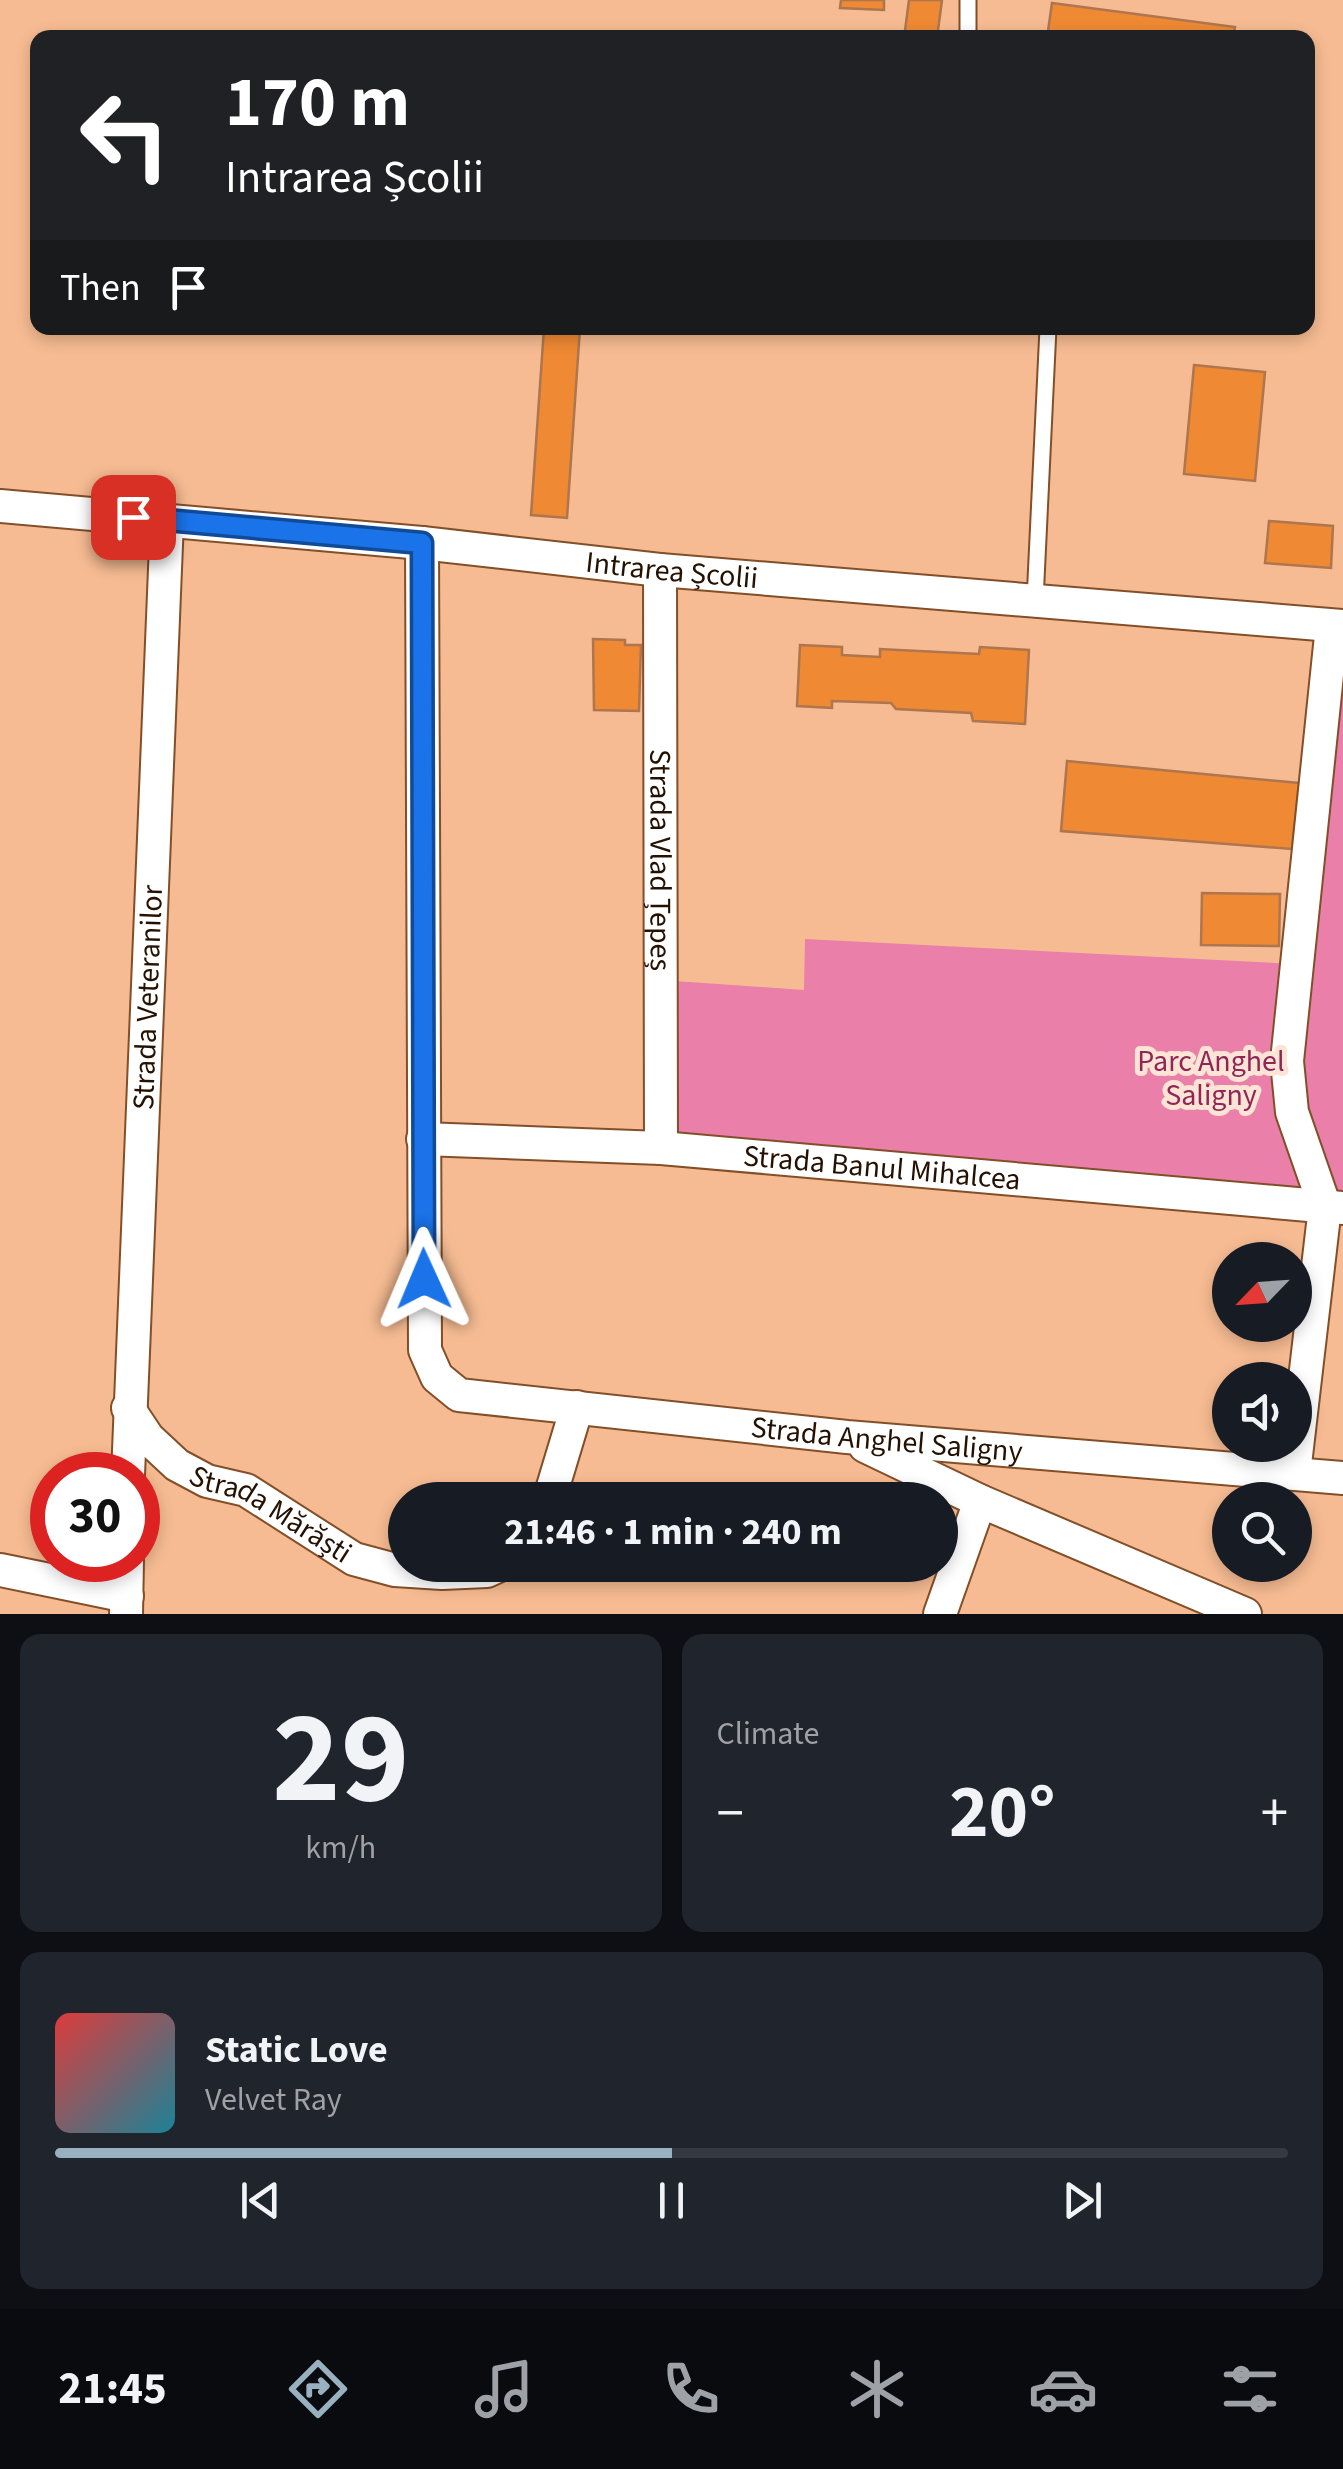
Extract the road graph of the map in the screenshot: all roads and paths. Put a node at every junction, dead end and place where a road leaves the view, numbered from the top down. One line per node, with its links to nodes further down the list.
1 (968, 0): 2 (lane)
2 (968, 30)
3 (1048, 335): 8 (lane)
4 (0, 506): 5 (street, Intrarea Școlii)
5 (166, 520): 6 (street, Intrarea Școlii); 13 (street, Strada Veteranilor)
6 (422, 543): 7 (street, Intrarea Școlii); 10 (street)
7 (660, 570): 8 (street, Intrarea Școlii); 11 (street, Strada Vlad Țepeș)
8 (1035, 601): 9 (street, Intrarea Școlii)
9 (1338, 626): 12 (street)
10 (422, 1139): 11 (street, Strada Banul Mihalcea); 14 (street, Strada Anghel Saligny)
11 (661, 1148): 12 (street, Strada Banul Mihalcea)
12 (1334, 1207): 17 (street)
13 (128, 1408): 16 (street, Strada Veteranilor); 21 (street, Strada Mărăști)
14 (577, 1408): 15 (street, Strada Anghel Saligny); 19 (street)
15 (847, 1437): 17 (street, Strada Anghel Saligny); 20 (street)
16 (128, 1452)
17 (1294, 1473): 18 (street, Strada Anghel Saligny)
18 (1343, 1478)
19 (554, 1482)
20 (980, 1501): 24 (street); 25 (street)
21 (388, 1568)
22 (0, 1570): 23 (street)
23 (126, 1605)
24 (940, 1614)
25 (1245, 1614)

